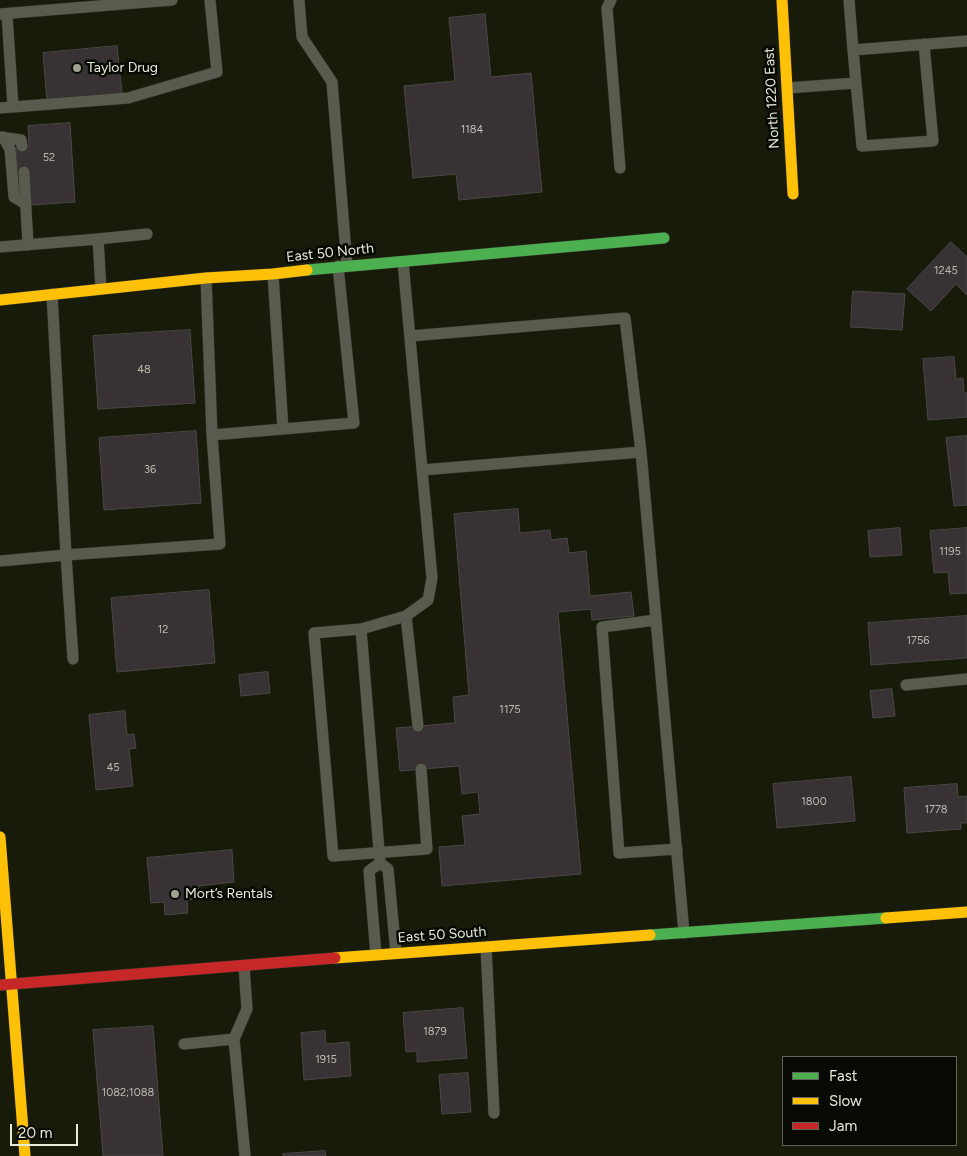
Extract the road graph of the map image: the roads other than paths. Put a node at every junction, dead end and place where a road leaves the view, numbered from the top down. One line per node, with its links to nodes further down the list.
1 (172, 0): 7 (lane)
2 (210, 0): 13 (lane)
3 (300, 0): 27 (lane)
4 (611, 0): 17 (lane)
5 (782, 0): 12 (main road, North 1220 East)
6 (849, 0): 10 (lane)
7 (4, 14): 13 (lane)
8 (967, 41): 9 (lane)
9 (924, 44): 10 (lane); 11 (lane)
10 (853, 50): 11 (lane)
11 (856, 83): 12 (lane)
12 (786, 88): 19 (main road, North 1220 East)
13 (13, 107): 14 (lane)
14 (0, 108)
15 (2, 137): 16 (lane); 20 (lane)
16 (22, 146)
17 (620, 168)
18 (24, 172): 20 (lane)
19 (794, 194)
20 (26, 204): 24 (lane)
21 (147, 234): 23 (lane)
22 (664, 238): 26 (main road, East 50 North)
23 (98, 239): 24 (lane); 30 (lane)
24 (28, 245): 25 (lane)
25 (0, 247)
26 (403, 262): 27 (main road, East 50 North); 33 (lane)
27 (343, 266): 28 (main road, East 50 North); 34 (lane)
28 (274, 274): 29 (main road, East 50 North); 34 (lane)
29 (206, 278): 30 (main road, East 50 North); 35 (lane)
30 (101, 289): 31 (main road, East 50 North)
31 (52, 294): 32 (main road, East 50 North); 38 (lane)
32 (0, 300)
33 (410, 336): 36 (lane); 37 (lane)
34 (283, 429): 35 (lane)
35 (212, 435): 38 (lane)
36 (641, 452): 37 (lane); 41 (lane)
37 (422, 470): 40 (lane)
38 (66, 555): 39 (lane); 43 (lane)
39 (0, 561)
40 (406, 616): 42 (lane); 46 (lane)
41 (656, 620): 49 (lane); 49 (lane)
42 (361, 629): 50 (lane); 50 (lane)
43 (73, 659)
44 (967, 679): 45 (lane)
45 (906, 685)
46 (418, 726)
47 (421, 769): 50 (lane)
48 (0, 837): 57 (main road)
49 (677, 849): 52 (lane)
50 (380, 858): 54 (lane); 55 (lane)
51 (967, 912): 52 (main road, East 50 South)
52 (684, 933): 53 (main road, East 50 South)
53 (486, 947): 54 (main road, East 50 South); 60 (lane)
54 (396, 953): 55 (main road, East 50 South)
55 (376, 955): 56 (main road, East 50 South)
56 (244, 966): 57 (main road, East 50 South); 58 (lane)
57 (5, 985): 61 (main road)
58 (234, 1039): 59 (lane); 62 (lane)
59 (184, 1044)
60 (494, 1113)
61 (25, 1156)
62 (245, 1156)

